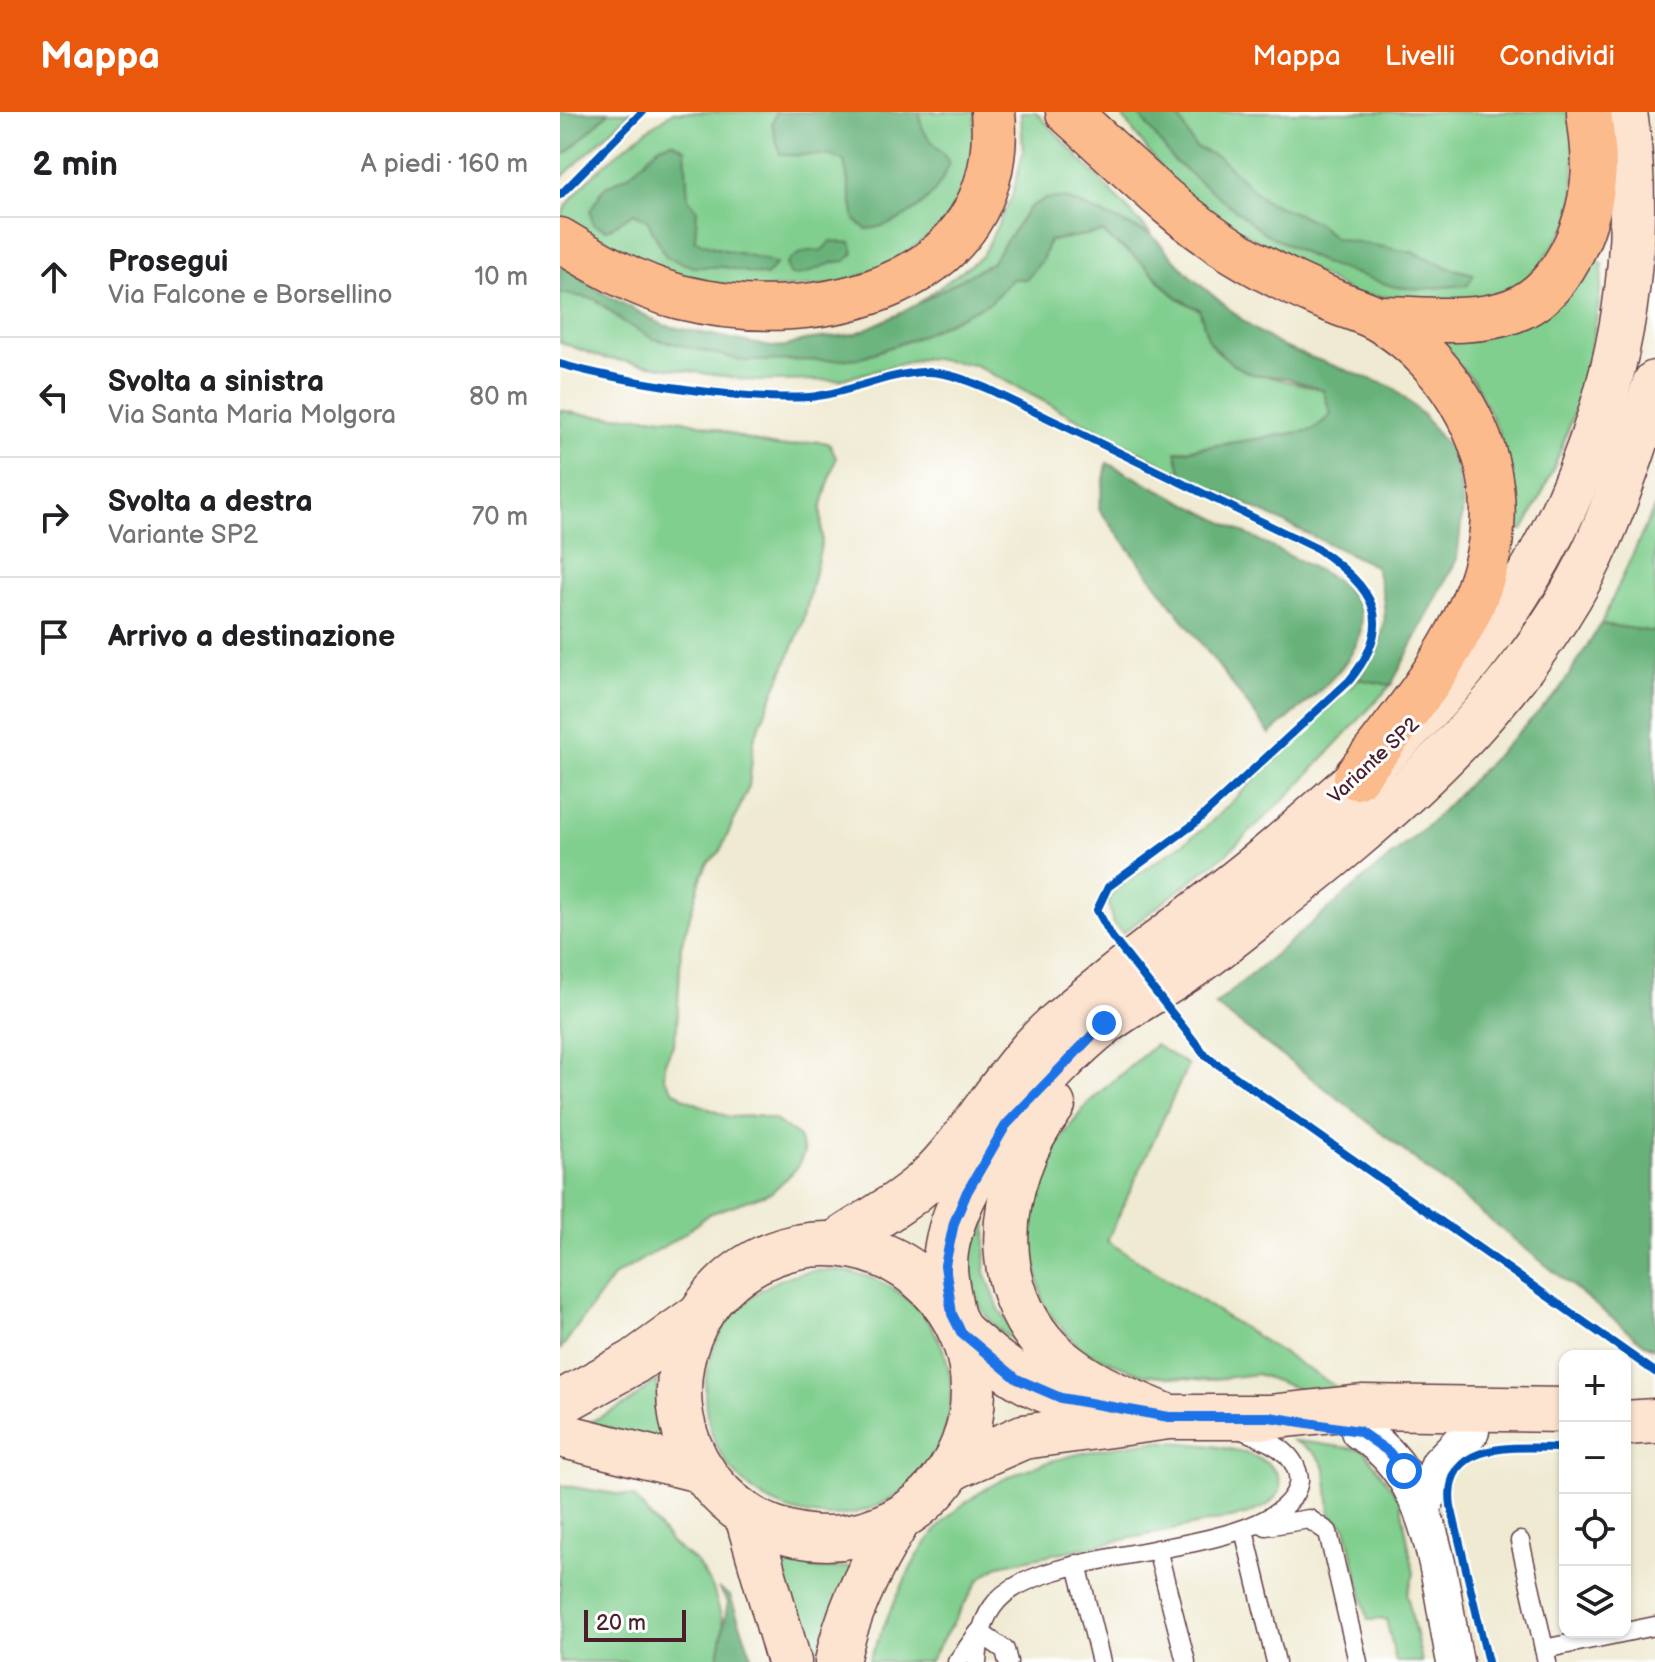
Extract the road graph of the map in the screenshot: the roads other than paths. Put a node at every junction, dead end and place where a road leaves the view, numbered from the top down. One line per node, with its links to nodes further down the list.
1 (993, 112): 7 (highway)
2 (1068, 112): 6 (highway)
3 (1101, 112): 6 (highway)
4 (1589, 112): 8 (highway)
5 (1625, 112): 12 (main road, Variante SP2)
6 (1179, 211): 8 (highway)
7 (560, 240)
8 (1377, 318): 12 (highway)
9 (1655, 383): 11 (main road)
10 (1655, 395): 11 (main road)
11 (1623, 478): 13 (main road)
12 (1356, 777): 14 (main road, Variante SP2)
13 (1204, 958): 16 (main road); 19 (main road)
14 (836, 1243): 15 (main road); 16 (main road)
15 (701, 1314): 17 (main road); 26 (main road)
16 (957, 1323): 19 (main road); 25 (main road)
17 (560, 1403)
18 (1559, 1410): 20 (main road)
19 (1188, 1417): 20 (main road); 25 (main road); 30 (lane)
20 (1269, 1417): 22 (main road)
21 (1559, 1429): 23 (main road)
22 (1359, 1431): 23 (main road); 27 (street)
23 (1471, 1431): 27 (street)
24 (560, 1435): 26 (main road)
25 (952, 1468): 29 (main road)
26 (703, 1471): 28 (main road)
27 (1423, 1508): 46 (street)
28 (747, 1516): 29 (main road); 37 (main road)
29 (898, 1521): 38 (main road)
30 (1248, 1529): 32 (lane); 44 (lane); 45 (lane)
31 (1520, 1541): 36 (lane)
32 (1157, 1549): 33 (lane); 43 (lane)
33 (1077, 1564): 35 (lane); 42 (lane)
34 (1655, 1626): 36 (lane)
35 (979, 1632): 39 (lane); 40 (lane); 41 (lane)
36 (1545, 1656)
37 (789, 1662)
38 (837, 1662)
39 (957, 1662)
40 (977, 1662)
41 (1008, 1662)
42 (1101, 1662)
43 (1186, 1662)
44 (1276, 1662)
45 (1358, 1662)
46 (1455, 1662)

